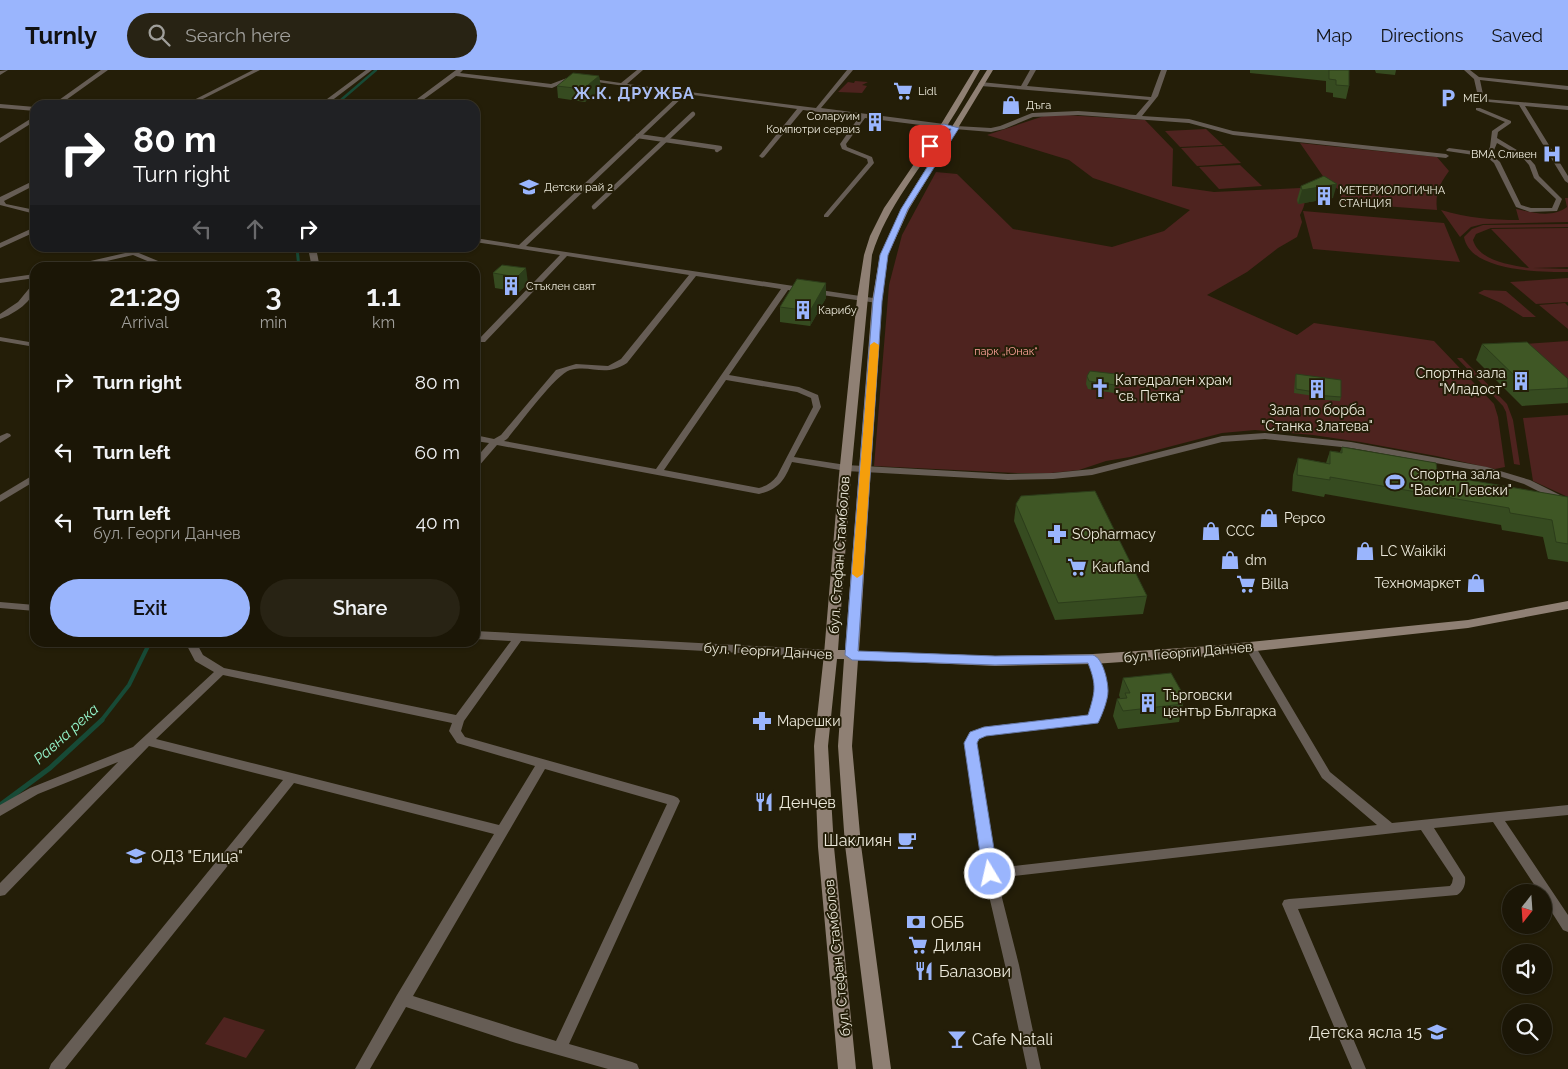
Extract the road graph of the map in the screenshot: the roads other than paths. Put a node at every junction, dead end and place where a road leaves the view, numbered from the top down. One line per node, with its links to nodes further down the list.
1 (5, 70): 13 (street)
2 (106, 70): 21 (street)
3 (257, 70): 22 (street)
4 (369, 70): 23 (street)
5 (640, 70): 16 (street)
6 (850, 70): 31 (street)
7 (977, 70): 36 (main road, бул. Стефан Стамболов)
8 (990, 70): 15 (main road, бул. Стефан Стамболов)
9 (1033, 70): 17 (street)
10 (1164, 70): 20 (street)
11 (1467, 70): 14 (street)
12 (458, 72): 16 (street); 24 (street)
13 (0, 73)
14 (1477, 78): 18 (street); 25 (street)
15 (981, 84): 17 (street); 37 (main road, бул. Стефан Стамболов)
16 (622, 85): 19 (street)
17 (1023, 88): 20 (street)
18 (1568, 88)
19 (684, 93): 27 (street); 38 (street)
20 (1152, 99): 34 (street)
21 (62, 100)
22 (197, 100)
23 (329, 100)
24 (419, 100)
25 (1521, 104): 28 (street); 45 (street)
26 (0, 106): 29 (street)
27 (801, 108): 31 (street); 44 (street)
28 (1568, 108)
29 (30, 109)
30 (1478, 109): 39 (street)
31 (817, 110): 33 (street)
32 (692, 114): 41 (street)
33 (863, 116): 36 (street); 50 (street)
34 (1138, 117): 37 (street); 43 (street)
35 (30, 121): 40 (street)
36 (944, 126): 37 (main road); 64 (main road, бул. Стефан Стамболов)
37 (956, 128): 65 (main road, бул. Стефан Стамболов)
38 (638, 136): 41 (street); 54 (street)
39 (1494, 139): 43 (street); 43 (street)
40 (0, 140)
41 (665, 140): 42 (street); 48 (street)
42 (717, 150)
43 (1489, 155)
44 (762, 156)
45 (1568, 181)
46 (30, 185): 47 (street)
47 (0, 201): 49 (street)
48 (594, 207)
49 (30, 211)
50 (826, 216)
51 (30, 231): 53 (street)
52 (480, 241): 54 (street)
53 (0, 246)
54 (521, 247): 56 (street)
55 (134, 253): 57 (street); 58 (street)
56 (566, 254): 59 (street); 68 (street)
57 (91, 262)
58 (157, 262)
59 (694, 273): 62 (street); 72 (street)
60 (30, 277): 61 (street)
61 (0, 281)
62 (786, 287): 64 (street); 70 (street)
63 (30, 294): 66 (street)
64 (862, 299): 65 (street); 75 (main road, бул. Стефан Стамболов)
65 (877, 301): 76 (main road, бул. Стефан Стамболов)
66 (0, 317)
67 (0, 339): 69 (street)
68 (482, 340)
69 (30, 344)
70 (725, 377): 74 (street); 77 (street)
71 (480, 439): 72 (street)
72 (495, 442): 73 (street); 77 (street)
73 (480, 459)
74 (789, 459): 75 (street); 77 (street)
75 (846, 468): 76 (street); 88 (main road, бул. Стефан Стамболов)
76 (866, 469): 80 (street); 89 (main road, бул. Стефан Стамболов)
77 (658, 472)
78 (30, 480): 79 (street)
79 (0, 499)
80 (1568, 503)
81 (0, 605): 83 (street)
82 (1568, 605): 87 (main road, бул. Георги Данчев)
83 (30, 608)
84 (480, 635): 85 (street, бул. Георги Данчев)
85 (518, 638): 88 (street, бул. Георги Данчев); 92 (street)
86 (193, 647): 91 (street)
87 (1250, 647): 90 (main road, бул. Георги Данчев); 100 (street)
88 (831, 654): 89 (main road, бул. Георги Данчев); 110 (main road, бул. Стефан Стамболов)
89 (852, 655): 90 (main road, бул. Георги Данчев); 111 (main road, бул. Стефан Стамболов)
90 (1093, 659): 102 (street)
91 (222, 671): 92 (street); 93 (street)
92 (459, 720): 94 (street)
93 (143, 745): 95 (street); 96 (street); 103 (street)
94 (542, 764): 101 (street); 106 (street)
95 (291, 778): 101 (street); 107 (street)
96 (0, 810)
97 (1568, 810): 98 (street)
98 (1496, 817): 99 (street); 104 (street)
99 (1424, 824): 100 (street); 113 (street)
100 (1390, 828): 102 (street)
101 (502, 831): 105 (street)
102 (990, 874): 112 (street)
103 (0, 891)
104 (1568, 926)
105 (402, 999): 106 (street); 108 (street)
106 (560, 1049): 109 (street)
107 (56, 1069)
108 (362, 1069)
109 (632, 1069)
110 (847, 1069)
111 (882, 1069)
112 (1034, 1069)
113 (1359, 1069)

